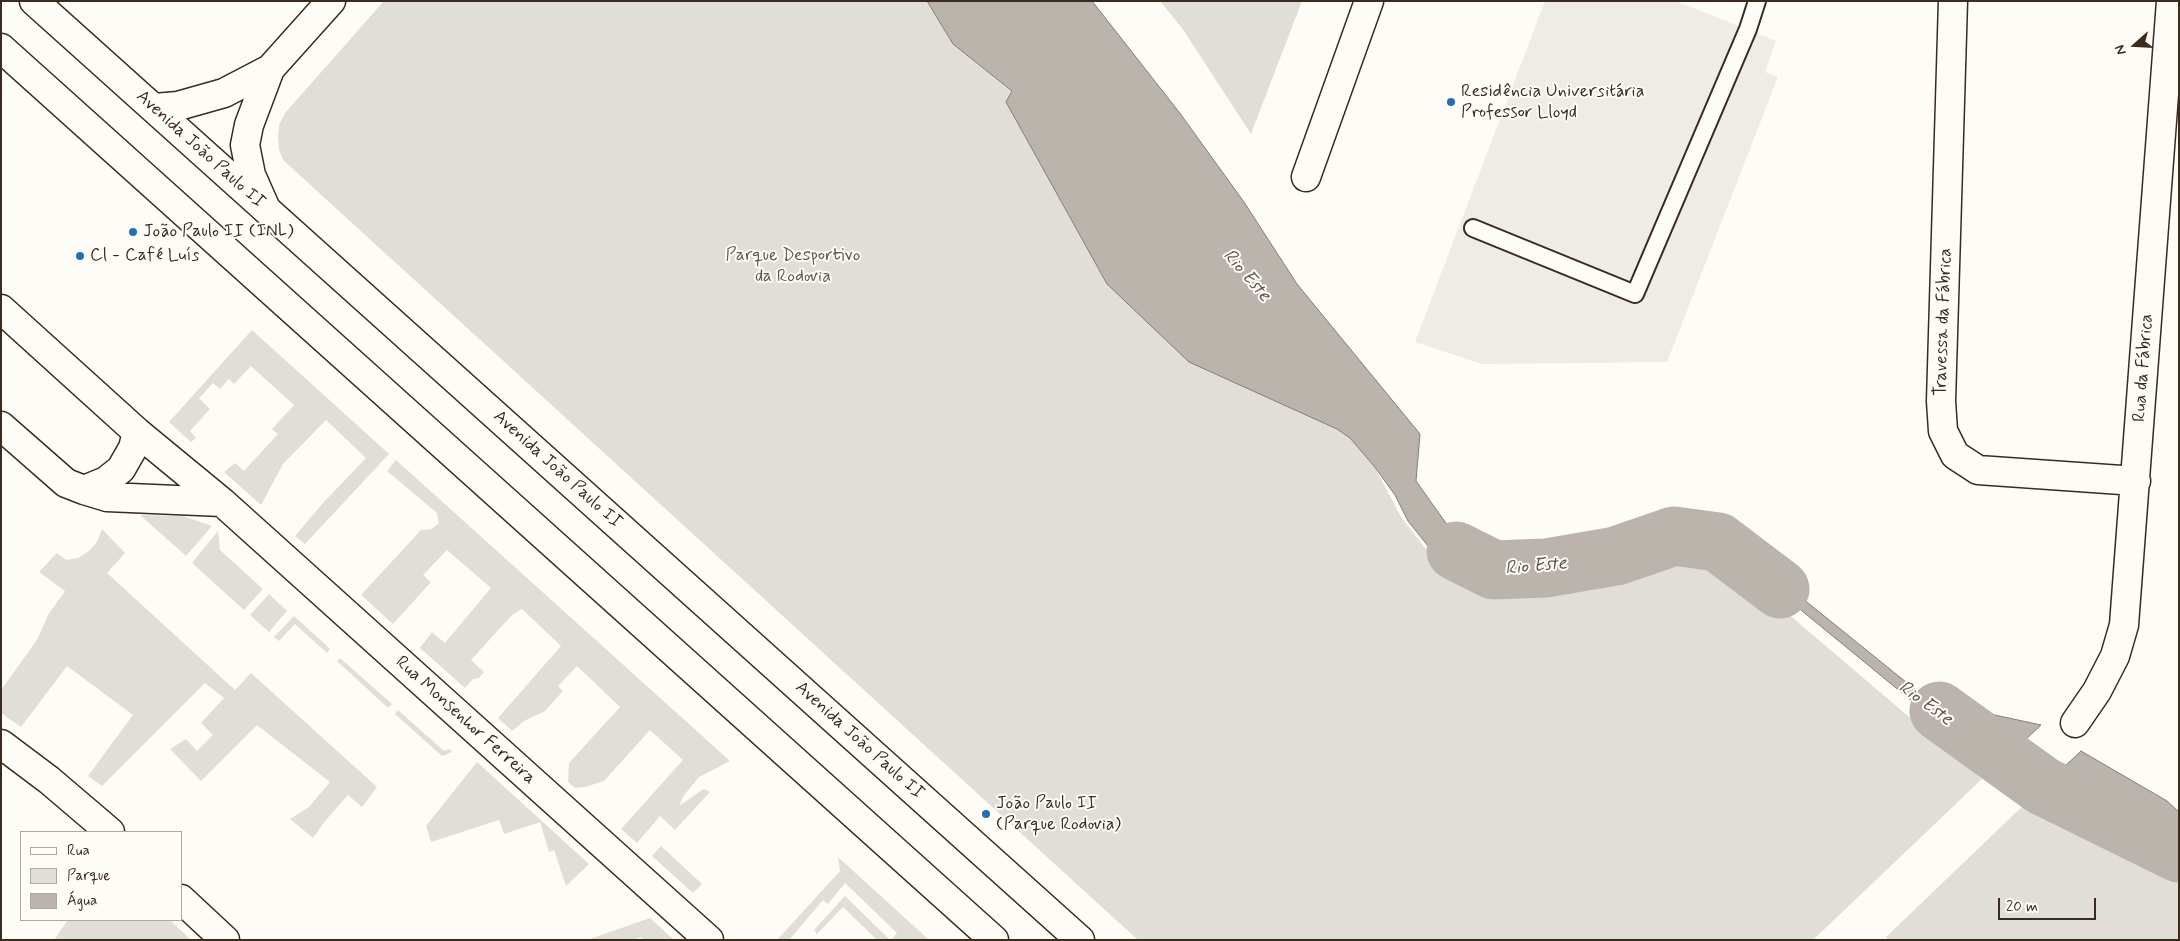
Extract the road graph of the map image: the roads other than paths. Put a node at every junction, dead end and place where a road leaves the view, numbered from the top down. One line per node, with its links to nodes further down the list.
1 (34, 1): 10 (street, Avenida João Paulo II)
2 (331, 1): 9 (street)
3 (1369, 1): 11 (street)
4 (1757, 1): 13 (lane)
5 (1952, 1): 17 (street, Travessa da Fábrica)
6 (2162, 1): 7 (street)
7 (2171, 2): 17 (street, Rua da Fábrica)
8 (1, 48): 26 (street)
9 (270, 69): 10 (street); 12 (street)
10 (154, 108): 12 (street, Avenida João Paulo II)
11 (1306, 177)
12 (266, 209): 27 (street, Avenida João Paulo II)
13 (1473, 228)
14 (1, 309): 16 (street, Rua Monsenhor Ferreira)
15 (1, 426): 18 (street)
16 (137, 432): 18 (street); 19 (street, Rua Monsenhor Ferreira)
17 (2136, 480): 20 (street, Rua da Fábrica)
18 (84, 490): 19 (street)
19 (222, 502): 25 (street, Rua Monsenhor Ferreira)
20 (2075, 723)
21 (1, 744): 22 (street)
22 (109, 831)
23 (182, 900): 24 (street)
24 (225, 940)
25 (709, 940)
26 (994, 940)
27 (1080, 940)

